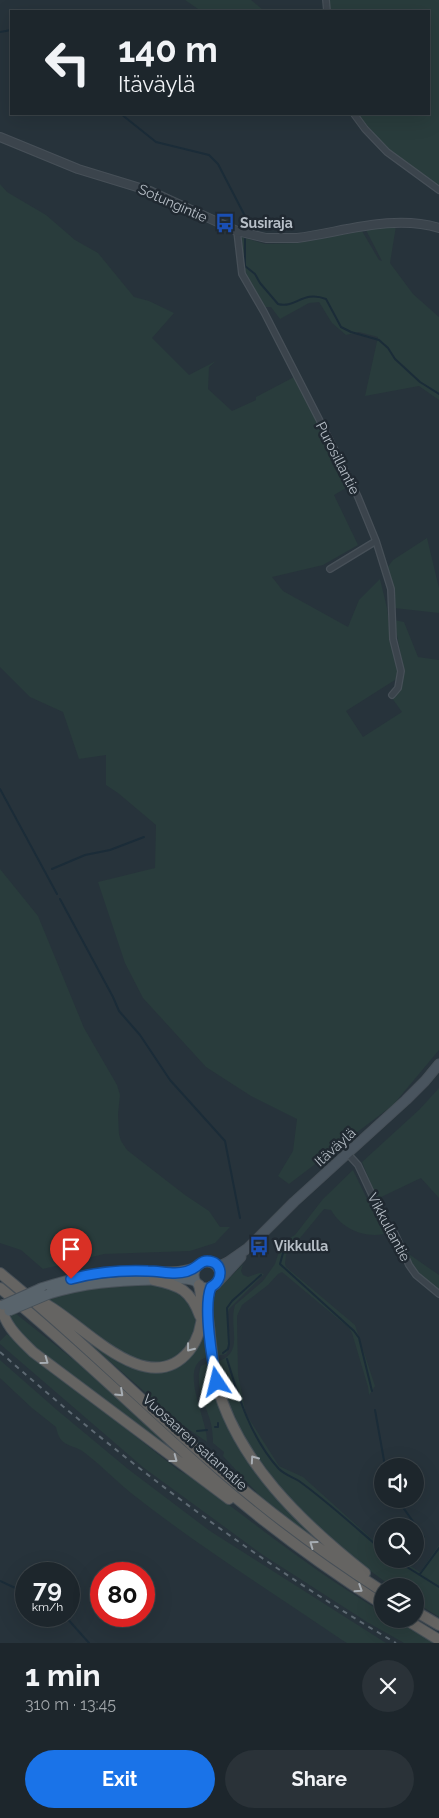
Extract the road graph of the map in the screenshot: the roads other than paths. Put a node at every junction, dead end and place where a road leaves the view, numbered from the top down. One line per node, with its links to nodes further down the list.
1 (355, 115): 3 (street)
2 (0, 138): 5 (street, Sotungintie)
3 (439, 190)
4 (439, 228): 5 (street, Sotungintie)
5 (237, 231): 6 (street, Purosillantie)
6 (376, 541): 7 (street); 8 (street, Purosillantie)
7 (330, 569)
8 (392, 694)
9 (439, 1064): 10 (main road, Itäväylä)
10 (348, 1154): 11 (main road, Itäväylä); 21 (street, Vikkullantie)
11 (248, 1248): 12 (main road, Itäväylä); 17 (main road, Itäväylä)
12 (216, 1265): 13 (main road); 17 (main road)
13 (196, 1267): 16 (main road); 19 (main road)
14 (0, 1273): 20 (highway)
15 (154, 1280): 16 (main road); 19 (main road); 23 (highway)
16 (197, 1283): 17 (main road); 23 (highway)
17 (215, 1284): 26 (highway, one-way to 17)
18 (0, 1288): 25 (highway, Vuosaaren satamatie, one-way to 25)
19 (45, 1291): 22 (main road, bridge)
20 (25, 1294): 23 (highway, one-way to 20); 27 (highway, Vuosaaren satamatie, one-way to 20)
21 (439, 1294)
22 (3, 1310): 24 (highway)
23 (201, 1319)
24 (4, 1327): 25 (highway, one-way to 25)
25 (263, 1520): 28 (highway, Vuosaaren satamatie, one-way to 28)
26 (374, 1579)
27 (374, 1586)
28 (374, 1599)
29 (424, 1616): 30 (highway)
30 (439, 1625)
31 (420, 1628): 32 (highway)
32 (439, 1640)

